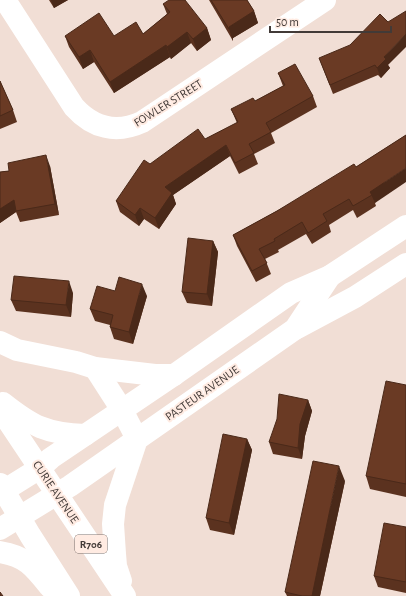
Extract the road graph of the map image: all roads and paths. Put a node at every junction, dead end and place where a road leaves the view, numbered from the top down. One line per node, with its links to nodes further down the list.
1 (5, 0): 2 (street, FOWLER STREET)
2 (325, 0)
3 (406, 226): 5 (street, PASTEUR AVENUE)
4 (406, 264): 6 (street)
5 (330, 276): 6 (street, PASTEUR AVENUE); 9 (street, PASTEUR AVENUE)
6 (295, 329): 14 (street, PASTEUR AVENUE)
7 (0, 342): 8 (street)
8 (95, 368): 9 (street); 12 (street)
9 (174, 375): 12 (street, PASTEUR AVENUE)
10 (0, 401): 13 (street)
11 (0, 409): 15 (street, CURIE AVENUE / R706)
12 (122, 410): 13 (street, PASTEUR AVENUE); 14 (street)
13 (85, 435): 15 (street, PASTEUR AVENUE)
14 (137, 439): 17 (street, PASTEUR AVENUE); 23 (street)
15 (40, 468): 16 (street, PASTEUR AVENUE); 17 (street, CURIE AVENUE / R706)
16 (1, 489): 18 (street)
17 (57, 493): 18 (street, PASTEUR AVENUE); 23 (street, CURIE AVENUE / R706)
18 (20, 517): 19 (street, PASTEUR AVENUE); 22 (street)
19 (0, 529)
20 (0, 552): 21 (street)
21 (56, 596)
22 (69, 596)
23 (126, 596)

